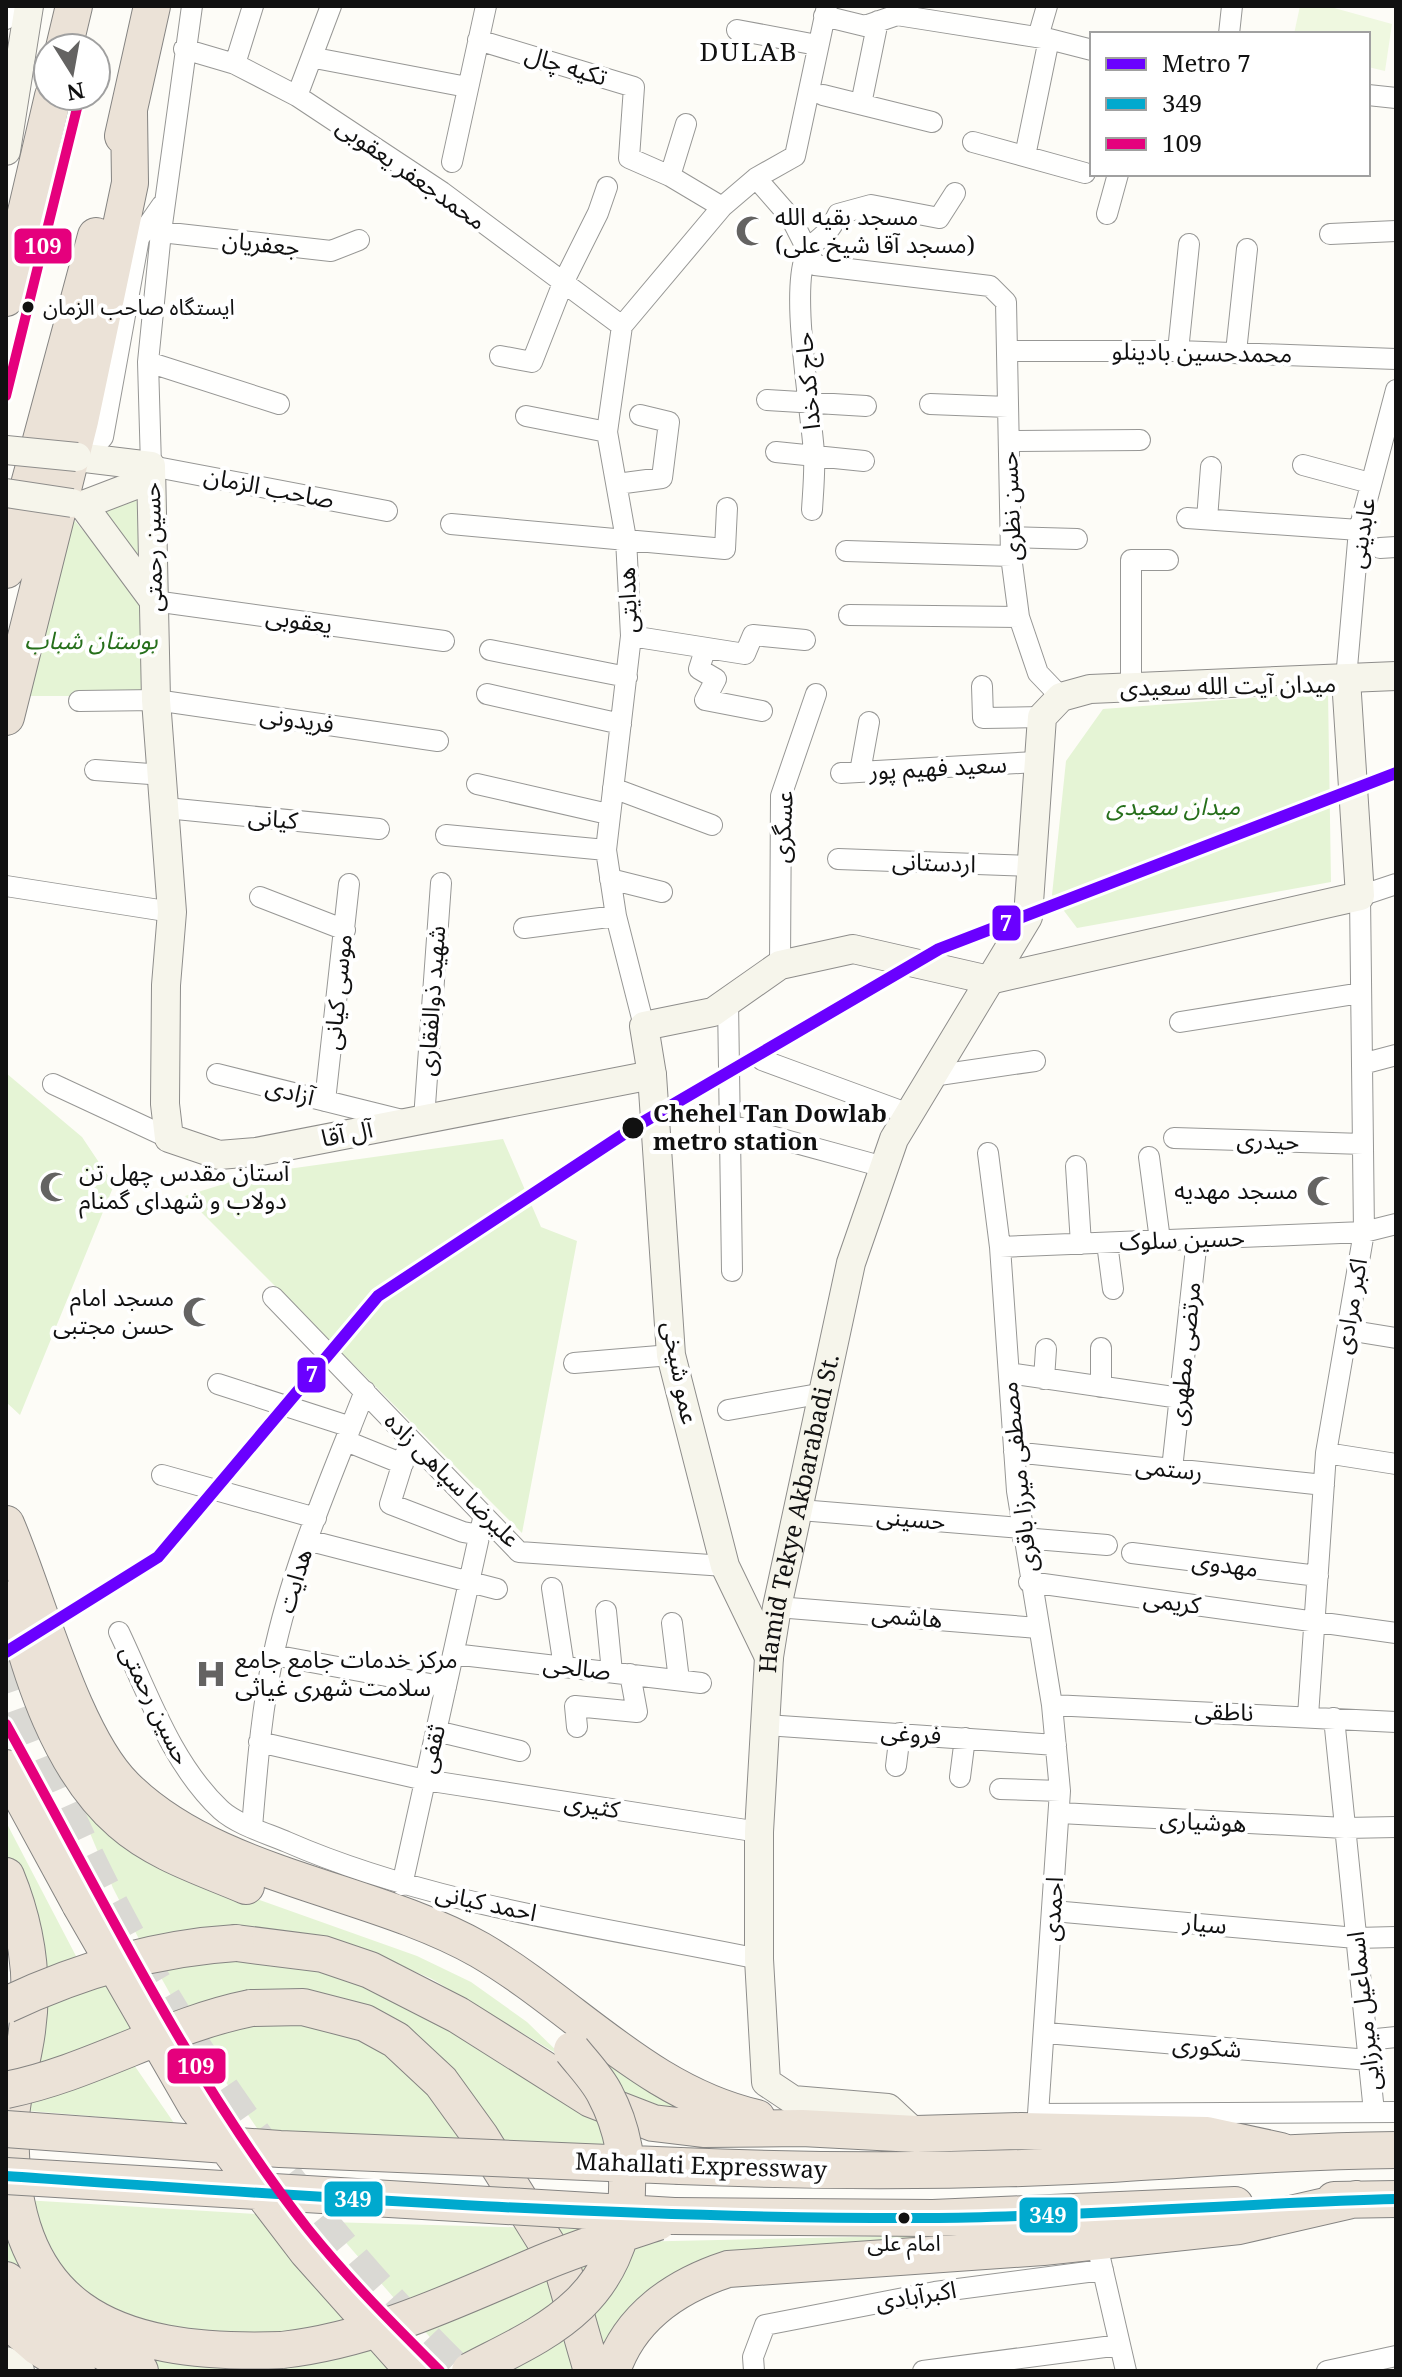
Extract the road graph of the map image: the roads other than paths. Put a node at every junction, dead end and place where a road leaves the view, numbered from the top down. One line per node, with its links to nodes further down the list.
1 (10, 6): 12 (street)
2 (29, 6): 35 (main road)
3 (74, 6): 15 (highway)
4 (152, 6): 31 (highway)
5 (192, 6): 20 (street, حسین رحمتی)
6 (253, 6): 23 (street)
7 (331, 6): 22 (street)
8 (486, 6): 18 (street)
9 (1047, 6): 17 (street)
10 (1232, 6): 16 (street)
11 (826, 11): 13 (street); 19 (street)
12 (6, 19)
13 (878, 21): 17 (street); 29 (street)
14 (737, 30): 19 (street)
15 (68, 32)
16 (1229, 32)
17 (1044, 38): 21 (street); 36 (street)
18 (478, 40): 24 (street); 39 (street, تکیه چال)
19 (817, 45): 41 (street)
20 (184, 49): 23 (street, محمدجعفر یعقوبی); 44 (street, حسین رحمتی)
21 (1090, 50)
22 (315, 58): 24 (street); 27 (street)
23 (235, 64): 27 (street, محمدجعفر یعقوبی)
24 (467, 87): 37 (street)
25 (823, 95): 29 (street)
26 (1370, 95): 28 (street)
27 (297, 96): 54 (street, محمدجعفر یعقوبی)
28 (1396, 98)
29 (861, 104): 32 (street)
30 (49, 112): 55 (highway)
31 (129, 112): 97 (highway); 117 (highway)
32 (932, 122)
33 (686, 124): 39 (street)
34 (973, 142): 36 (street)
35 (6, 151)
36 (1025, 156): 38 (street)
37 (452, 162)
38 (1085, 173)
39 (670, 176): 45 (street, تکیه چال)
40 (1117, 176): 46 (street)
41 (756, 178): 45 (street); 53 (street)
42 (607, 187): 54 (street)
43 (955, 193): 53 (street)
44 (165, 202): 48 (street, حسین رحمتی); 77 (street)
45 (722, 207): 56 (street)
46 (1107, 214)
47 (1396, 231): 49 (street)
48 (161, 232): 50 (street, جعفریان); 62 (street, حسین رحمتی)
49 (1330, 234)
50 (359, 240)
51 (1189, 244): 58 (street)
52 (1247, 249): 59 (street)
53 (808, 252): 57 (street, حسن نظری); 66 (street, حاج کدخدا)
54 (563, 283): 56 (street, محمدجعفر یعقوبی); 60 (street)
55 (6, 298)
56 (622, 326): 72 (street, هدایتی)
57 (1008, 351): 58 (street, محمدحسین بادینلو); 69 (street, حسن نظری)
58 (1178, 351): 59 (street, محمدحسین بادینلو)
59 (1236, 352): 61 (street, محمدحسین بادینلو)
60 (500, 356)
61 (1396, 359)
62 (148, 362): 65 (street); 82 (street, حسین رحمتی)
63 (1396, 390): 83 (street, عابدینی)
64 (767, 400): 66 (street)
65 (279, 404)
66 (810, 404): 68 (street); 78 (street, حاج کدخدا)
67 (930, 404): 69 (street)
68 (866, 406)
69 (1008, 407): 74 (street, حسن نظری)
70 (640, 415): 84 (street)
71 (526, 416): 72 (street)
72 (607, 432): 84 (street, هدایتی)
73 (1140, 440): 74 (street)
74 (1009, 441): 94 (street, حسن نظری)
75 (6, 450): 77 (main road, bridge)
76 (776, 452): 78 (street)
77 (81, 458): 82 (main road)
78 (814, 458): 79 (street); 88 (street, حاج کدخدا)
79 (864, 461)
80 (1303, 465): 83 (street)
81 (1211, 467): 91 (street)
82 (151, 472): 86 (main road); 89 (street, صاحب الزمان); 98 (main road, حسین رحمتی)
83 (1370, 483): 91 (street, عابدینی)
84 (617, 484): 92 (street, هدایتی)
85 (6, 493): 86 (main road, bridge)
86 (77, 504): 98 (main road)
87 (727, 508): 92 (street)
88 (812, 510)
89 (387, 511)
90 (451, 524): 92 (street)
91 (1359, 530): 108 (street, عابدینی)
92 (626, 539): 101 (street, هدایتی)
93 (1077, 539): 94 (street)
94 (1011, 546): 95 (street); 100 (street, حسن نظری)
95 (846, 551)
96 (1168, 560): 110 (street)
97 (6, 570)
98 (154, 601): 103 (street, یعقوبی); 113 (main road, حسین رحمتی)
99 (849, 615): 100 (street)
100 (1019, 617): 115 (street, حسن نظری)
101 (631, 636): 105 (street); 107 (street, هدایتی)
102 (805, 640): 105 (street)
103 (444, 641)
104 (490, 650): 107 (street)
105 (705, 650): 116 (street)
106 (1396, 676): 108 (main road)
107 (627, 677): 119 (street, هدایتی)
108 (1346, 679): 110 (main road, میدان آیت الله سعیدی); 140 (main road, میدان آیت الله سعیدی)
109 (982, 686): 115 (street)
110 (1131, 687): 115 (main road, میدان آیت الله سعیدی)
111 (487, 694): 119 (street)
112 (816, 694): 146 (street, عسگری)
113 (156, 700): 114 (street); 120 (street, فریدونی); 123 (main road, حسین رحمتی)
114 (79, 701)
115 (1052, 707): 121 (main road)
116 (762, 711)
117 (6, 717)
118 (869, 722): 121 (street, سعید فهیم پور)
119 (621, 724): 125 (street, هدایتی)
120 (438, 741)
121 (1036, 762): 133 (main road)
122 (95, 770): 123 (street)
123 (164, 775): 126 (main road, حسین رحمتی)
124 (477, 784): 127 (street)
125 (613, 788): 127 (street, هدایتی); 128 (street)
126 (166, 808): 129 (street, کیانی); 142 (main road, حسین رحمتی)
127 (608, 814): 131 (street, هدایتی)
128 (712, 825)
129 (379, 829)
130 (446, 835): 131 (street)
131 (606, 850): 134 (street, هدایتی)
132 (838, 859): 133 (street, اردستانی)
133 (1031, 866): 147 (main road)
134 (610, 879): 139 (street); 143 (street, هدایتی)
135 (441, 883): 162 (street, شهید ذوالفقاری)
136 (349, 884): 145 (street, موسی کیانی)
137 (1396, 884): 140 (street)
138 (6, 886): 142 (street)
139 (662, 892)
140 (1360, 896): 147 (main road); 148 (street, اکبر مرادی)
141 (260, 897): 145 (street)
142 (172, 912): 164 (main road, حسین رحمتی)
143 (616, 916): 144 (street); 151 (street, هدایتی)
144 (524, 928)
145 (345, 930): 160 (street, موسی کیانی)
146 (780, 965): 147 (main road); 149 (main road)
147 (989, 980): 158 (main road, Hamid Tekye Akbarabadi St.)
148 (1361, 993): 150 (street); 155 (street, اکبر مرادی)
149 (728, 1001): 151 (main road); 163 (street)
150 (1180, 1022)
151 (644, 1026): 157 (main road, عمو شیخی)
152 (1396, 1055): 155 (street)
153 (762, 1060): 161 (street)
154 (1035, 1061): 158 (street)
155 (1362, 1064): 166 (street, اکبر مرادی)
156 (217, 1074): 160 (street, آزادی)
157 (652, 1075): 162 (main road, آل آقا); 185 (main road, عمو شیخی)
158 (932, 1076): 161 (main road, Hamid Tekye Akbarabadi St.)
159 (53, 1084): 164 (street, آل آقا)
160 (325, 1101): 162 (street, آزادی)
161 (909, 1114): 170 (main road, Hamid Tekye Akbarabadi St.)
162 (417, 1120): 164 (main road, آل آقا)
163 (730, 1125): 170 (street); 178 (street)
164 (169, 1138)
165 (1174, 1138): 166 (street, حیدری)
166 (1363, 1144): 172 (street, اکبر مرادی)
167 (988, 1153): 177 (street, مصطفی میرزا باقری)
168 (1149, 1157): 174 (street)
169 (1076, 1166): 176 (street)
170 (884, 1167): 192 (main road, Hamid Tekye Akbarabadi St.)
171 (1396, 1224): 172 (street, حسین سلوک)
172 (1364, 1232): 173 (street, حسین سلوک); 181 (street, اکبر مرادی)
173 (1197, 1239): 174 (street, حسین سلوک); 193 (street, مرتضی مطهری)
174 (1160, 1240): 175 (street, حسین سلوک)
175 (1107, 1243): 176 (street, حسین سلوک); 179 (street)
176 (1081, 1244): 177 (street, حسین سلوک)
177 (1000, 1247): 187 (street, مصطفی میرزا باقری)
178 (732, 1271)
179 (1113, 1289)
180 (273, 1297): 191 (street, علیرضا سپاهی زاده)
181 (1347, 1330): 182 (street); 198 (street, اکبر مرادی)
182 (1396, 1338)
183 (1101, 1348): 190 (street)
184 (1046, 1349): 188 (street)
185 (671, 1355): 186 (street); 212 (main road, عمو شیخی)
186 (574, 1363)
187 (1009, 1373): 188 (street); 197 (street, مصطفی میرزا باقری)
188 (1044, 1379): 190 (street)
189 (218, 1384): 195 (street)
190 (1101, 1387): 193 (street)
191 (365, 1391): 195 (street, هدایت); 196 (street, علیرضا سپاهی زاده)
192 (824, 1393): 194 (street); 204 (main road, Hamid Tekye Akbarabadi St.)
193 (1180, 1398): 201 (street, مرتضی مطهری)
194 (728, 1410)
195 (348, 1434): 199 (street); 205 (street, هدایت)
196 (410, 1440): 199 (street); 207 (street, علیرضا سپاهی زاده)
197 (1014, 1452): 201 (street, رستمی); 208 (street, مصطفی میرزا باقری)
198 (1326, 1453): 200 (street); 203 (street, اکبر مرادی)
199 (403, 1464): 207 (street)
200 (1396, 1464)
201 (1172, 1469): 203 (street, رستمی)
202 (162, 1475): 205 (street)
203 (1324, 1485): 214 (street, اکبر مرادی)
204 (800, 1510): 208 (street, حسینی); 219 (main road, Hamid Tekye Akbarabadi St.)
205 (316, 1518): 209 (street, هدایت)
206 (6, 1524): 272 (highway)
207 (482, 1527): 212 (street, علیرضا سپاهی زاده); 216 (street, ثقفی)
208 (1022, 1533): 210 (street); 215 (street, مصطفی میرزا باقری)
209 (307, 1540): 216 (street); 227 (street, هدایت)
210 (1107, 1545)
211 (1132, 1553): 214 (street, مهدوی)
212 (725, 1566): 228 (main road, عمو شیخی)
213 (6, 1572): 292 (highway, bridge)
214 (1318, 1576): 221 (street, اکبر مرادی)
215 (1029, 1582): 221 (street, کریمی); 223 (street, مصطفی میرزا باقری)
216 (469, 1583): 218 (street); 226 (street, ثقفی)
217 (552, 1588): 229 (street)
218 (497, 1589)
219 (777, 1607): 223 (street, هاشمی); 228 (main road, Hamid Tekye Akbarabadi St.)
220 (606, 1611): 230 (street)
221 (1315, 1622): 225 (street, کریمی); 235 (street, اکبر مرادی)
222 (672, 1623): 231 (street)
223 (1038, 1628): 234 (street, مصطفی میرزا باقری)
224 (119, 1632): 252 (street, حسین رحمتی)
225 (1396, 1633)
226 (453, 1654): 229 (street, صالحی); 233 (street, ثقفی)
227 (273, 1655): 233 (street); 243 (street, هدایت)
228 (769, 1657): 238 (main road, Hamid Tekye Akbarabadi St.)
229 (564, 1667): 230 (street, صالحی)
230 (621, 1673): 231 (street, صالحی); 239 (street)
231 (679, 1680): 232 (street, صالحی)
232 (701, 1683)
233 (446, 1687): 240 (street, ثقفی)
234 (1052, 1705): 235 (street, ناطقی); 244 (street, احمدی)
235 (1308, 1716): 236 (street, ناطقی)
236 (1334, 1718): 237 (street, ناطقی); 256 (street, اسماعیل میرزایی)
237 (1396, 1722)
238 (766, 1725): 241 (street, فروغی); 257 (main road, Hamid Tekye Akbarabadi St.)
239 (577, 1727)
240 (436, 1731): 245 (street); 249 (street, ثقفی)
241 (900, 1733): 242 (street, فروغی); 246 (street)
242 (965, 1738): 244 (street, فروغی); 248 (street)
243 (259, 1742): 249 (street, کثیری); 254 (street, هدایت)
244 (1056, 1745): 251 (street, احمدی)
245 (520, 1751)
246 (896, 1766)
247 (6, 1768): 291 (highway, bridge)
248 (960, 1777)
249 (425, 1780): 257 (street, کثیری); 259 (street, ثقفی)
250 (1000, 1789): 251 (street)
251 (1060, 1791): 253 (street, احمدی)
252 (225, 1813): 254 (street, احمد کیانی)
253 (1060, 1813): 256 (street, هوشیاری); 260 (street, احمدی)
254 (252, 1827): 259 (street, احمد کیانی)
255 (1396, 1827): 256 (street, هوشیاری)
256 (1345, 1828): 262 (street, اسماعیل میرزایی)
257 (759, 1832): 263 (main road, Hamid Tekye Akbarabadi St.)
258 (6, 1876): 280 (highway, bridge)
259 (402, 1885): 263 (street, احمد کیانی)
260 (1053, 1911): 262 (street, سیار); 265 (street, احمدی)
261 (1396, 1937): 262 (street, سیار)
262 (1356, 1938): 267 (street, اسماعیل میرزایی)
263 (759, 1959): 274 (main road, Hamid Tekye Akbarabadi St.)
264 (6, 2005): 272 (highway, bridge)
265 (1046, 2033): 267 (street, شکوری); 271 (street, احمدی)
266 (1396, 2037): 267 (street, شکوری)
267 (1368, 2050): 269 (street, اسماعیل میرزایی)
268 (6, 2090): 293 (highway, bridge)
269 (1374, 2112): 270 (street); 271 (street, اسماعیل میرزایی)
270 (1396, 2112)
271 (1029, 2122): 274 (highway); 276 (highway)
272 (802, 2128): 274 (highway)
273 (6, 2129): 276 (highway, Mahallati Expressway, bridge)
274 (916, 2134)
275 (1396, 2150): 276 (highway, Mahallati Expressway)
276 (1281, 2151)
277 (6, 2176): 280 (highway, Mahallati Expressway, bridge)
278 (1356, 2199): 279 (highway, Mahallati Expressway); 280 (highway, Mahallati Expressway); 281 (highway)
279 (1396, 2199)
280 (674, 2216)
281 (1099, 2256): 284 (street); 287 (street, اکبرآبادی); 294 (highway)
282 (6, 2280): 290 (highway)
283 (6, 2319): 289 (highway)
284 (1120, 2345): 295 (street); 296 (street)
285 (1396, 2356): 297 (street)
286 (6, 2361): 288 (main road)
287 (754, 2364)
288 (20, 2371)
289 (77, 2371)
290 (140, 2371)
291 (414, 2371)
292 (470, 2371)
293 (592, 2371)
294 (612, 2371)
295 (923, 2371)
296 (1126, 2371)
297 (1327, 2371)

